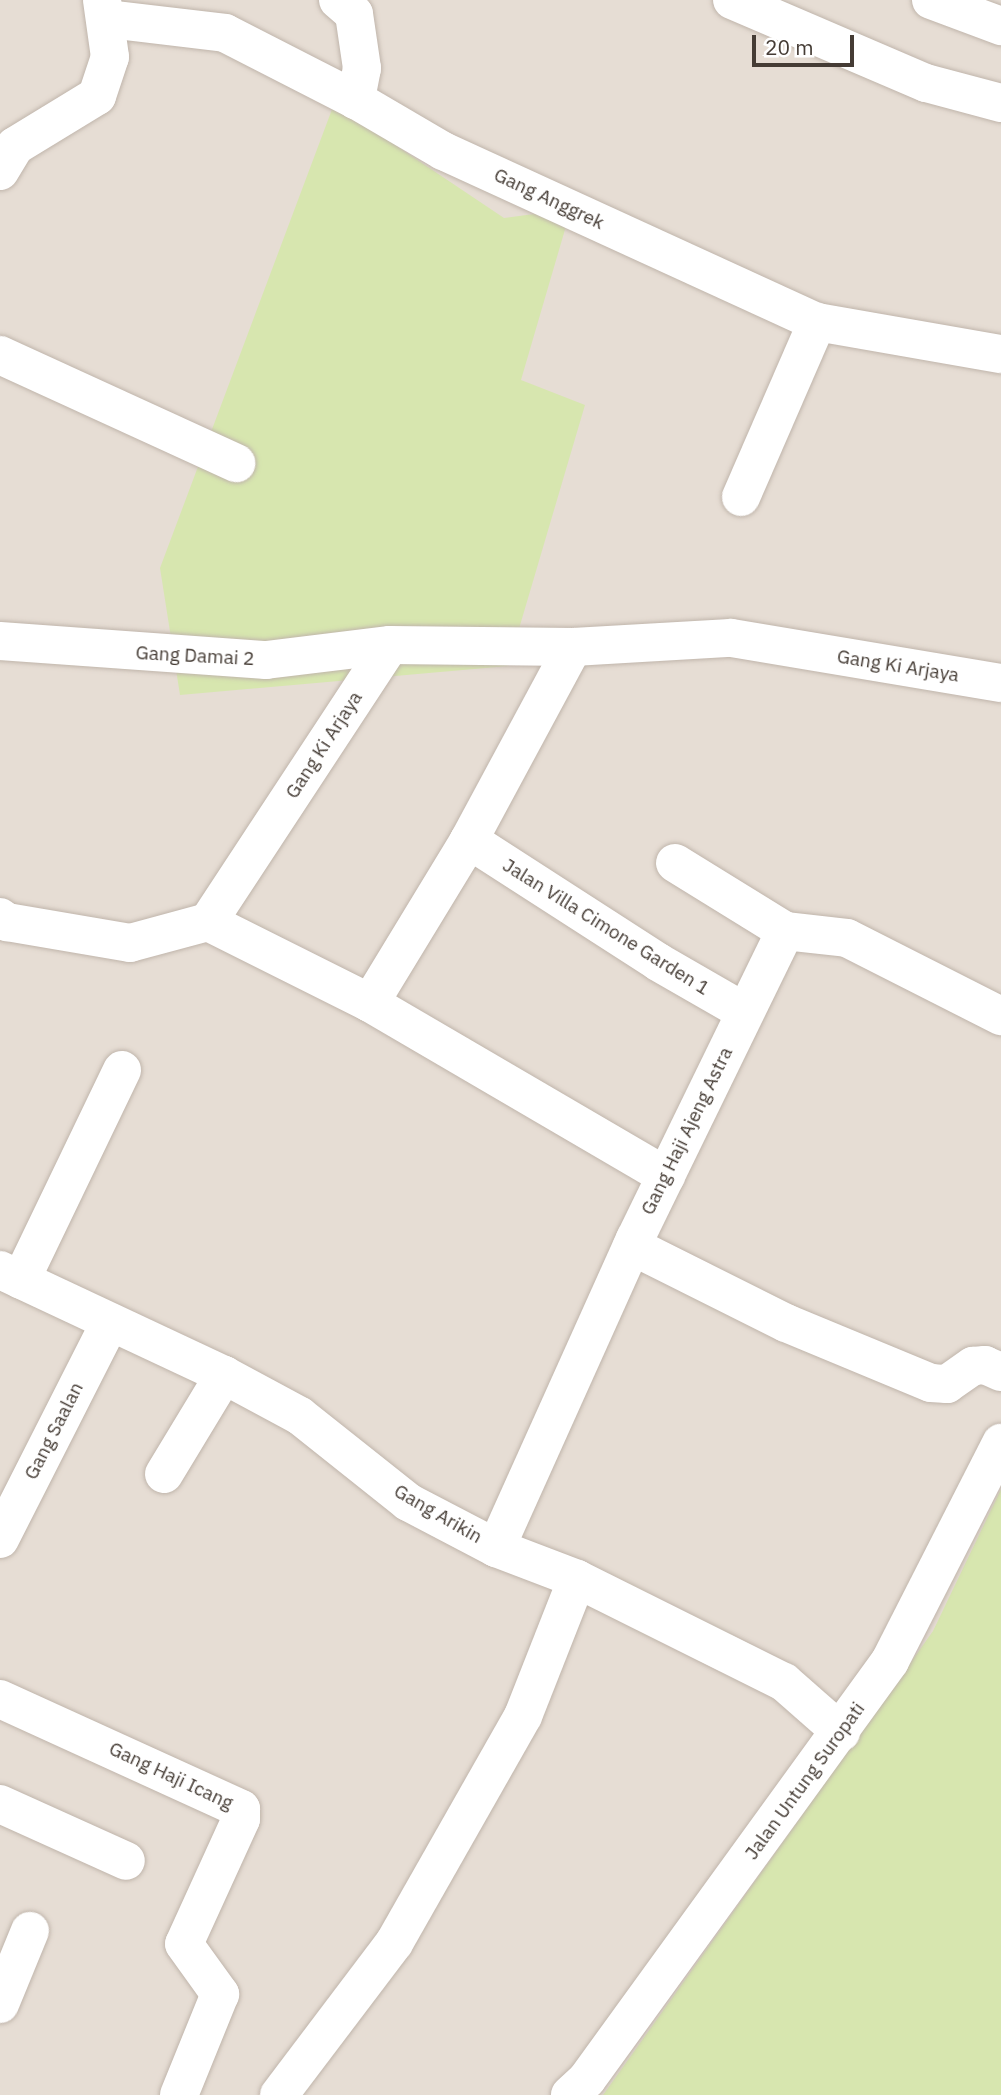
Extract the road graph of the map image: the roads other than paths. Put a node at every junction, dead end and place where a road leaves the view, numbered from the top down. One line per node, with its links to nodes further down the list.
1 (338, 0): 7 (street)
2 (732, 0): 5 (street)
3 (931, 0): 6 (street)
4 (105, 10): 7 (street, Gang Anggrek); 9 (street)
5 (812, 15): 8 (street)
6 (1001, 26)
7 (356, 100): 10 (street, Gang Anggrek)
8 (1001, 103)
9 (0, 171)
10 (817, 322): 11 (street, Gang Anggrek); 14 (street)
11 (1001, 354)
12 (0, 355): 13 (street)
13 (236, 463)
14 (741, 497)
15 (0, 641): 16 (street, Gang Damai 2)
16 (390, 645): 17 (street, Gang Ki Arjaya); 21 (street, Gang Ki Arjaya)
17 (573, 647): 18 (street, Gang Ki Arjaya); 19 (street)
18 (1001, 683)
19 (469, 840): 24 (street); 25 (street, Jalan Villa Cimone Garden 1)
20 (675, 863): 23 (street)
21 (208, 922): 22 (street); 24 (street)
22 (2, 926)
23 (785, 931): 25 (street, Gang Haji Ajeng Astra); 26 (street)
24 (370, 1003): 28 (street)
25 (745, 1012): 28 (street, Gang Haji Ajeng Astra)
26 (1001, 1016)
27 (122, 1070): 30 (street)
28 (666, 1175): 29 (street, Gang Haji Ajeng Astra)
29 (632, 1246): 32 (street); 37 (street, Gang Haji Ajeng Astra)
30 (10, 1275): 31 (street, Gang Arikin)
31 (109, 1324): 33 (street, Gang Arikin); 36 (street, Gang Saalan)
32 (1001, 1372)
33 (224, 1375): 35 (street); 37 (street, Gang Arikin)
34 (1001, 1443): 40 (street, Jalan Untung Suropati)
35 (164, 1474)
36 (0, 1539)
37 (496, 1548): 38 (street, Gang Arikin)
38 (577, 1579): 40 (street, Gang Arikin); 46 (street)
39 (0, 1699): 45 (street, Gang Haji Icang)
40 (841, 1732): 47 (street, Jalan Untung Suropati)
41 (0, 1804): 42 (street)
42 (126, 1861)
43 (30, 1931): 44 (street)
44 (0, 2004)
45 (179, 2095)
46 (279, 2095)
47 (570, 2095)

